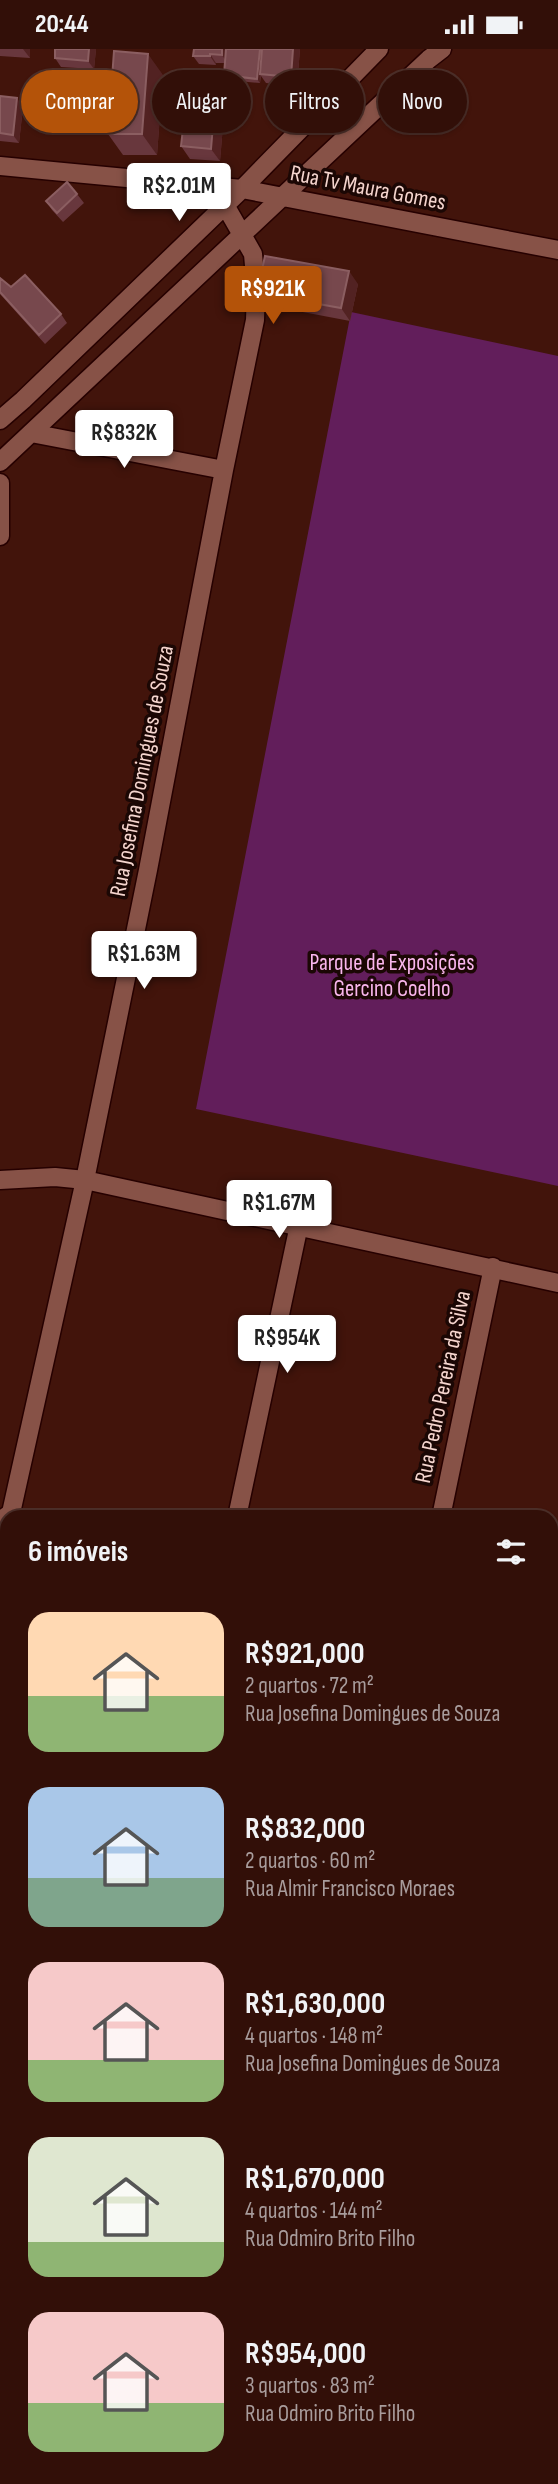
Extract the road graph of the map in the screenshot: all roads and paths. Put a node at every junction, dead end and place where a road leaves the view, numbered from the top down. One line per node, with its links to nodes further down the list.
1 (379, 49): 4 (street)
2 (442, 49): 5 (street)
3 (0, 166): 4 (street, Rua Tv Maura Gomes)
4 (242, 189): 5 (street, Rua Tv Maura Gomes); 6 (street)
5 (281, 197): 7 (street); 8 (street, Rua Tv Maura Gomes)
6 (225, 205): 7 (street, Rua Josefina Domingues de Souza); 9 (street)
7 (241, 233): 10 (street); 12 (street, Rua Josefina Domingues de Souza)
8 (558, 250)
9 (0, 420)
10 (31, 433): 11 (street); 12 (street)
11 (0, 462)
12 (224, 470): 16 (street, Rua Josefina Domingues de Souza)
13 (0, 483): 14 (street)
14 (0, 536)
15 (0, 1180): 16 (street)
16 (85, 1180): 17 (street); 20 (street, Rua Josefina Domingues de Souza)
17 (299, 1225): 18 (street); 21 (street)
18 (493, 1267): 19 (street); 22 (street, Rua Pedro Pereira da Silva)
19 (558, 1283)
20 (10, 1510)
21 (238, 1510)
22 (442, 1510)

